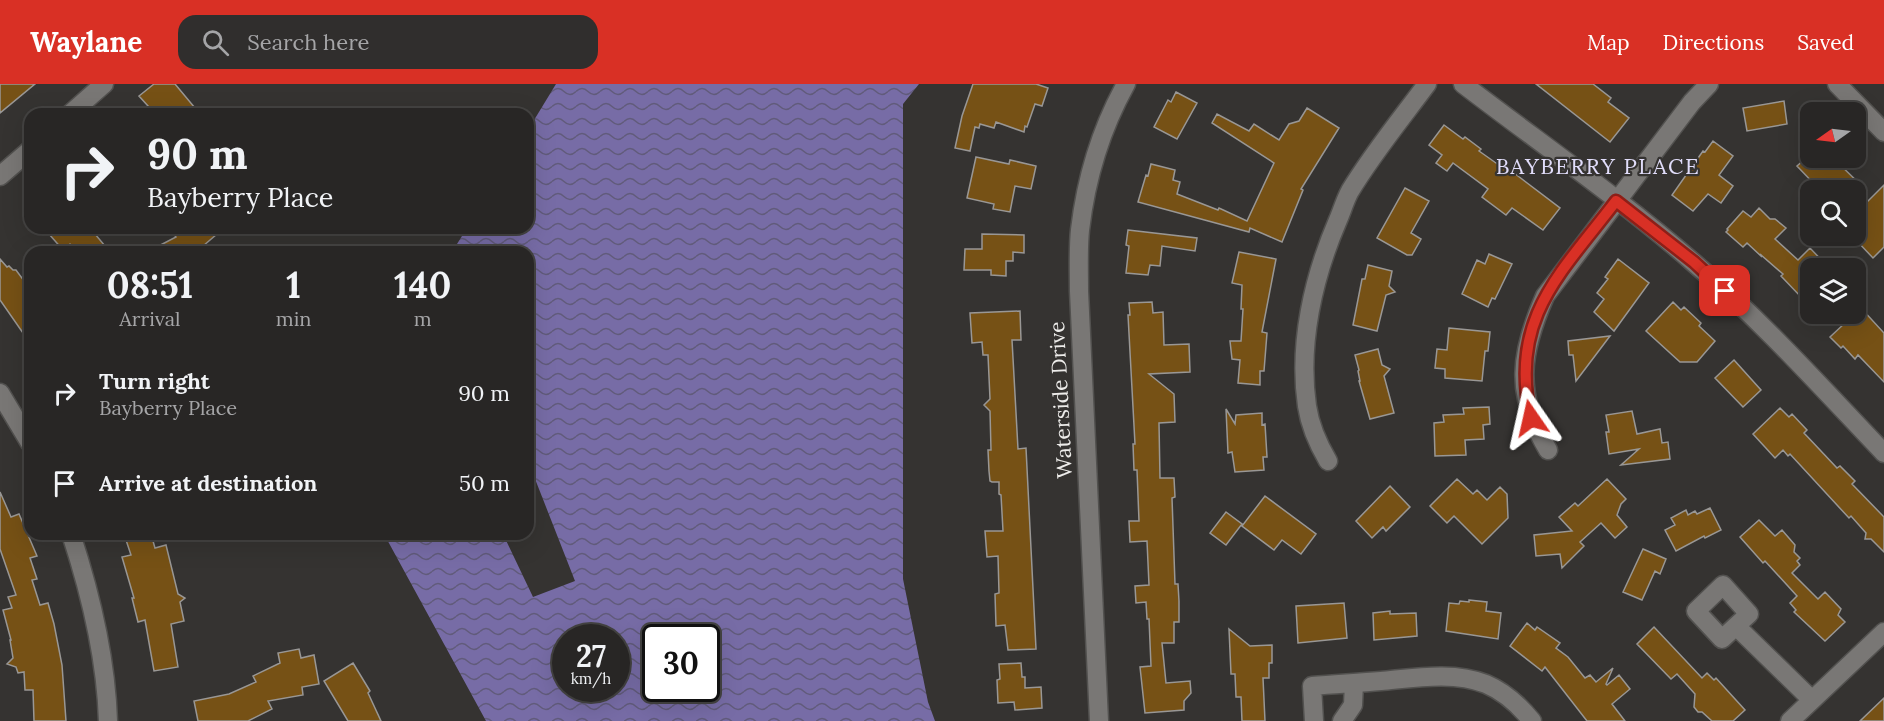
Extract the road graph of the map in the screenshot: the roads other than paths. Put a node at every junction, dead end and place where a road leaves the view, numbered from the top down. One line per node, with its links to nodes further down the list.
1 (104, 84): 7 (street)
2 (1126, 84): 23 (street, Waterside Drive)
3 (1427, 84): 16 (street)
4 (1463, 84): 11 (street)
5 (1709, 84): 11 (street)
6 (1837, 84): 8 (street)
7 (79, 108)
8 (1884, 132)
9 (24, 155): 10 (street)
10 (0, 176)
11 (1616, 201): 14 (street); 15 (street)
12 (0, 393): 13 (street)
13 (24, 432)
14 (1548, 450)
15 (1884, 453)
16 (1328, 461)
17 (73, 540): 22 (street)
18 (1736, 626): 21 (street)
19 (1884, 633): 21 (street)
20 (1354, 683): 24 (street); 25 (street); 26 (street)
21 (1812, 700): 27 (street)
22 (108, 721)
23 (1099, 721)
24 (1314, 721)
25 (1342, 721)
26 (1532, 721)
27 (1790, 721)

